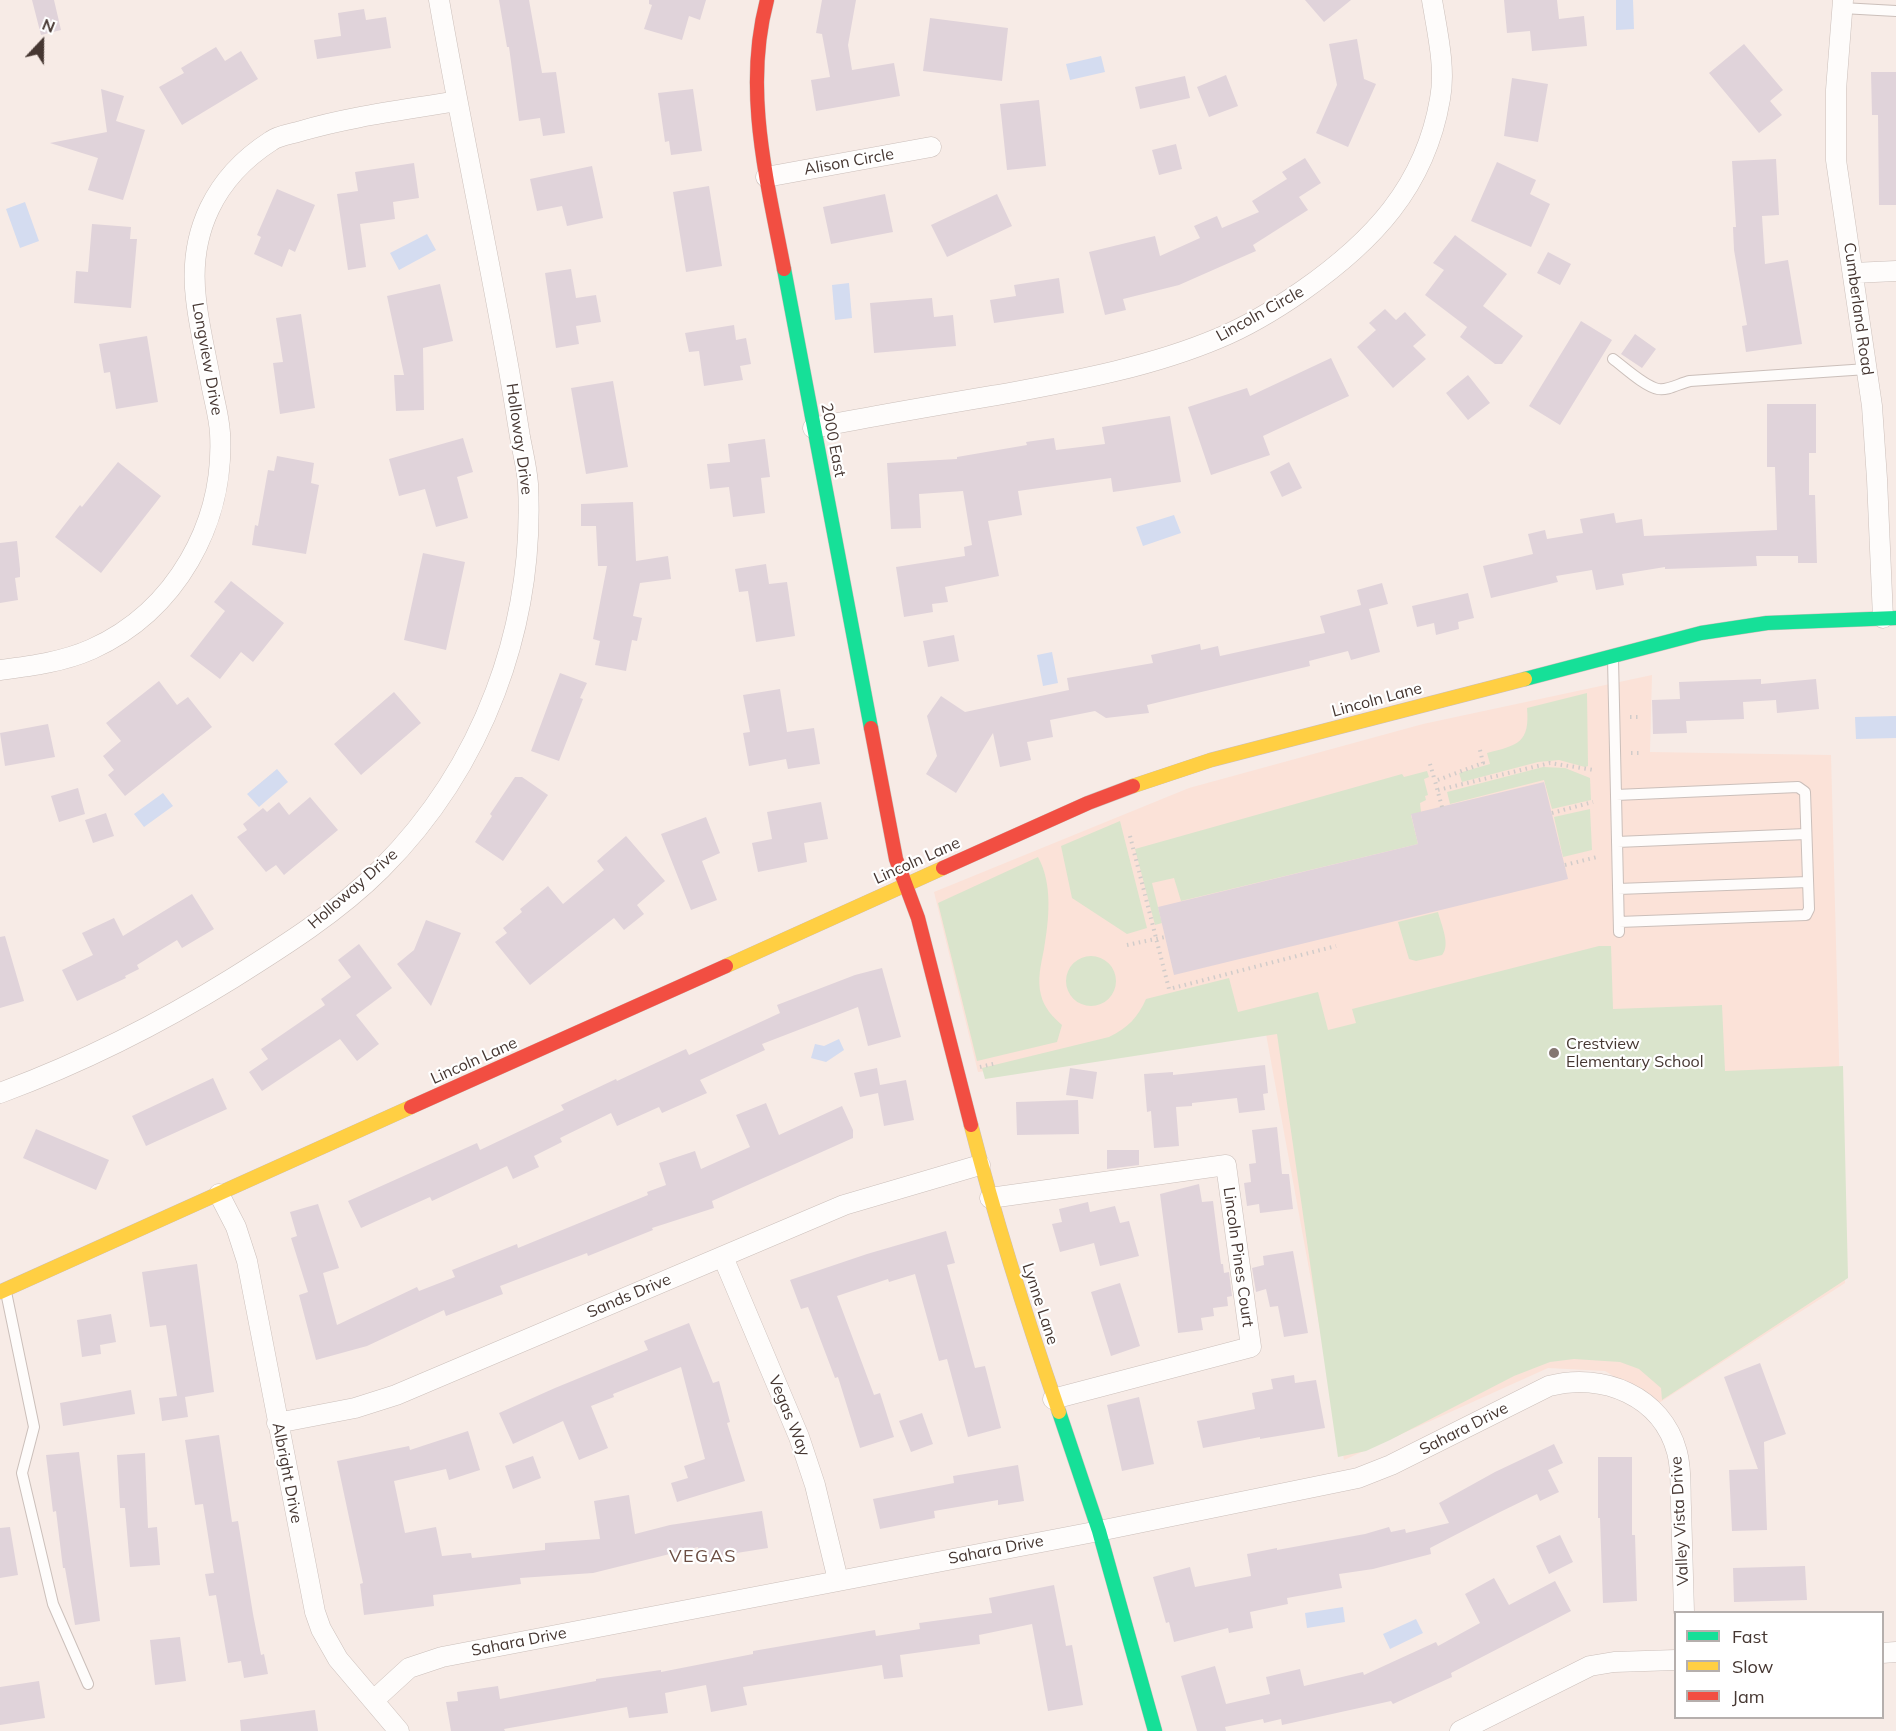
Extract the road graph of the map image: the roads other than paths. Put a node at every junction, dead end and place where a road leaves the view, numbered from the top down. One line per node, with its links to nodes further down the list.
1 (439, 0): 6 (street, Holloway Drive)
2 (766, 0): 8 (street, 2000 East)
3 (1432, 0): 13 (street, Lincoln Circle)
4 (1843, 4): 5 (lane); 10 (street, Cumberland Road)
5 (1896, 11)
6 (457, 101): 16 (street, Longview Drive); 23 (street, Holloway Drive)
7 (931, 147): 8 (street, Alison Circle)
8 (766, 177): 13 (street, 2000 East)
9 (1896, 271): 10 (street)
10 (1853, 273): 12 (street, Cumberland Road)
11 (1613, 358): 12 (lane)
12 (1867, 369): 14 (street, Cumberland Road)
13 (813, 428): 21 (street, 2000 East)
14 (1889, 618): 15 (street, Lincoln Lane)
15 (1613, 656): 17 (lane); 21 (street, Lincoln Lane)
16 (0, 670)
17 (1616, 795): 18 (lane); 19 (lane)
18 (1806, 834): 19 (lane); 20 (lane)
19 (1617, 842): 22 (lane)
20 (1808, 882): 22 (lane); 22 (lane)
21 (905, 884): 24 (street, Lynne Lane); 25 (street, Lincoln Lane)
22 (1618, 889)
23 (0, 1093)
24 (980, 1165): 26 (street, Lynne Lane); 27 (street, Sands Drive)
25 (219, 1194): 28 (street, Lincoln Lane); 31 (street, Albright Drive)
26 (990, 1198): 30 (street, Lynne Lane); 30 (street, Lincoln Pines Court)
27 (723, 1257): 31 (street, Sands Drive); 33 (street, Vegas Way)
28 (3, 1290): 36 (lane)
29 (1614, 1386): 32 (street, Sahara Drive); 34 (street, Valley Vista Drive)
30 (1053, 1399): 32 (street, Lynne Lane)
31 (277, 1423): 37 (street, Albright Drive)
32 (1099, 1531): 33 (street, Sahara Drive); 39 (street, Lynne Lane)
33 (838, 1580): 37 (street, Sahara Drive)
34 (1684, 1611)
35 (1674, 1660): 40 (street)
36 (88, 1684)
37 (374, 1700): 38 (street, Albright Drive)
38 (399, 1731)
39 (1155, 1731)
40 (1460, 1731)

